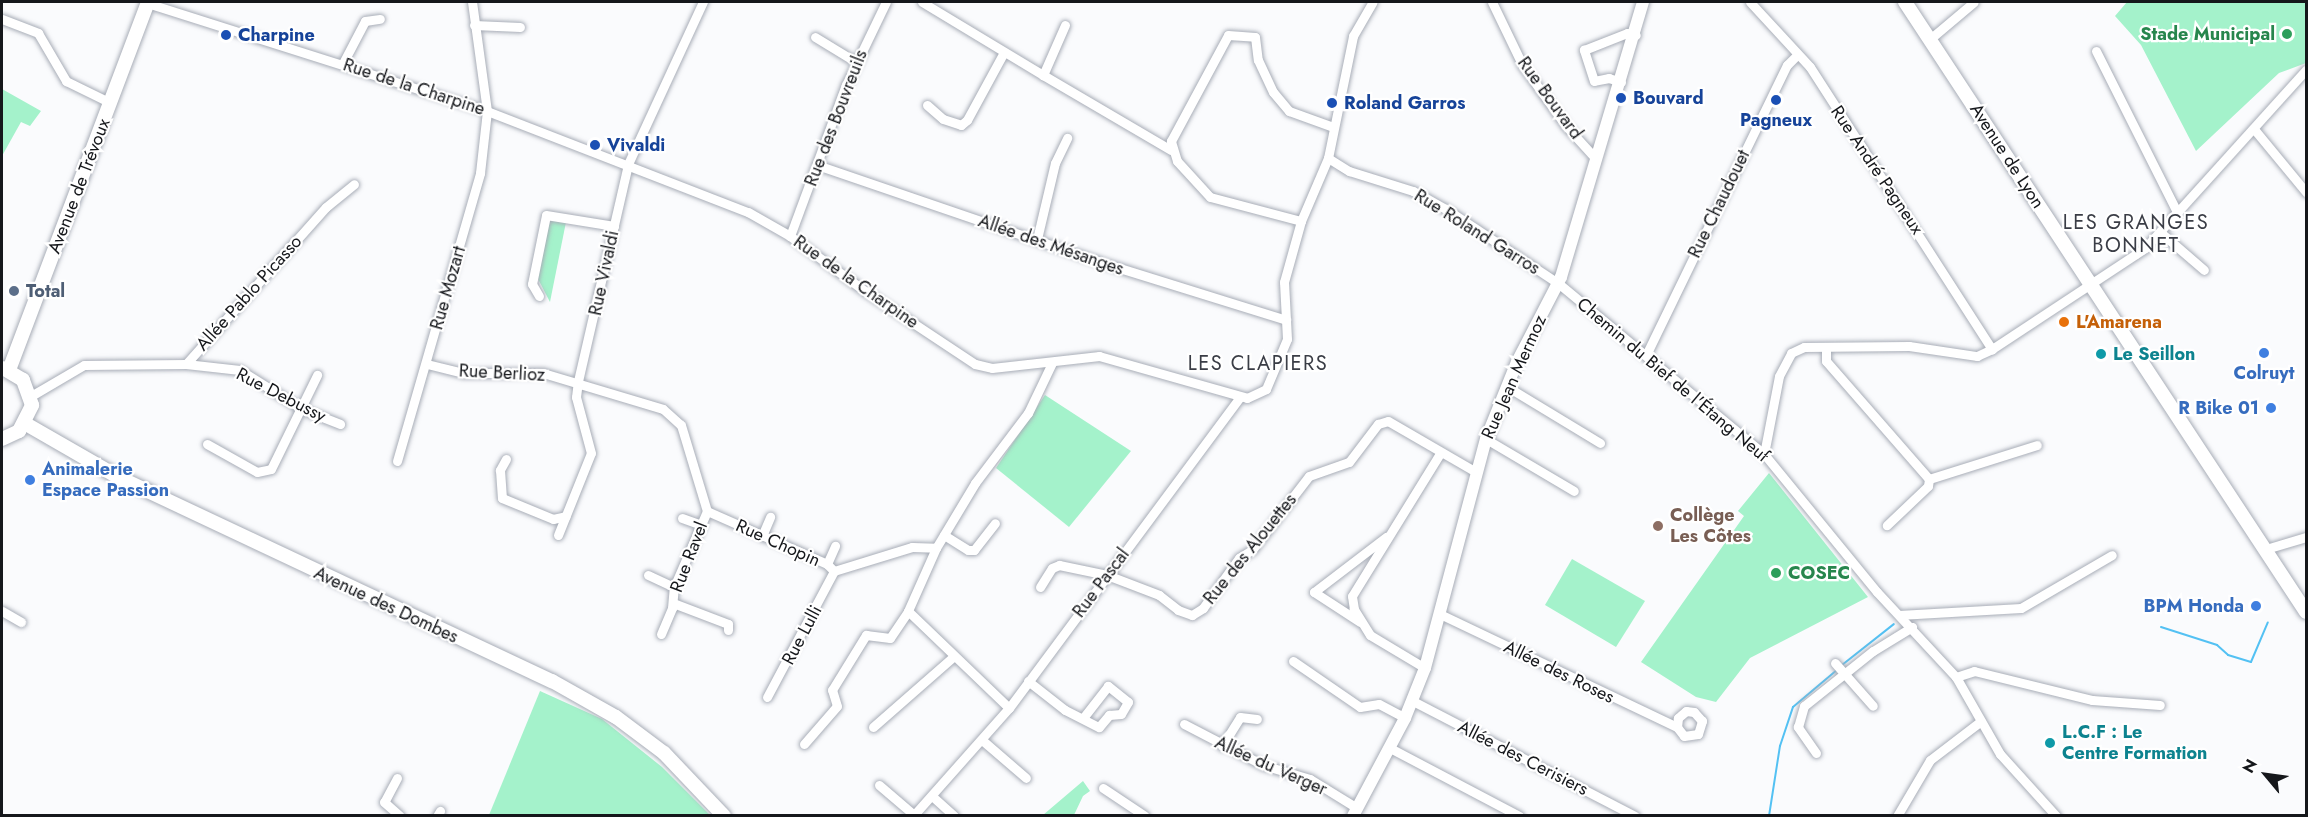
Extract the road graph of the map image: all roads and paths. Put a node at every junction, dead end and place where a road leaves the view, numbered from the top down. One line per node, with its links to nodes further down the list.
1 (148, 2): 24 (street, Rue de la Charpine); 28 (main road, Avenue de Trévoux)
2 (471, 2): 14 (street, Rue Mozart)
3 (703, 2): 37 (street, Rue Vivaldi)
4 (886, 2): 23 (street, Rue des Bouvreuils)
5 (922, 2): 21 (street)
6 (1373, 2): 31 (street)
7 (1492, 2): 36 (street, Rue Bouvard)
8 (1644, 2): 17 (street, Rue Jean Mermoz)
9 (1750, 2): 22 (street, Rue André Pagneux)
10 (1905, 2): 19 (main road, Avenue de Lyon)
11 (1974, 2): 19 (street)
12 (380, 19): 24 (street)
13 (2, 20): 28 (street)
14 (474, 25): 16 (street); 30 (street, Rue Mozart)
15 (1065, 25): 26 (street)
16 (520, 27)
17 (1636, 35): 27 (street, Rue Jean Mermoz); 27 (street)
18 (815, 37): 23 (street)
19 (1930, 39): 49 (main road, Avenue de Lyon)
20 (2096, 51): 41 (street)
21 (1004, 52): 26 (street); 29 (street)
22 (1797, 55): 53 (street, Rue André Pagneux); 54 (street, Rue Chaudouet)
23 (856, 62): 38 (street, Rue des Bouvreuils)
24 (343, 63): 30 (street, Rue de la Charpine)
25 (2307, 70): 32 (street)
26 (1043, 75): 34 (street)
27 (1621, 82): 36 (street, Rue Jean Mermoz)
28 (111, 102): 58 (main road, Avenue de Trévoux)
29 (927, 105)
30 (488, 111): 37 (street, Rue de la Charpine); 57 (street, Rue Mozart)
31 (1332, 127): 34 (street); 35 (street)
32 (2254, 129): 40 (street); 41 (street)
33 (1066, 138): 46 (street)
34 (1171, 150): 42 (street)
35 (1328, 158): 42 (street); 48 (street, Rue Roland Garros)
36 (1596, 159): 48 (street, Rue Jean Mermoz)
37 (628, 164): 43 (street, Rue Vivaldi); 45 (street, Rue de la Charpine)
38 (818, 165): 45 (street, Rue des Bouvreuils); 46 (street, Allée des Mésanges)
39 (354, 184): 56 (street, Allée Pablo Picasso)
40 (2307, 192)
41 (2178, 214): 44 (street)
42 (1301, 221): 51 (street)
43 (614, 226): 50 (street); 60 (street, Rue Vivaldi)
44 (2160, 232): 47 (street); 49 (street)
45 (790, 236): 55 (street, Rue de la Charpine)
46 (1037, 239): 51 (street, Allée des Mésanges)
47 (2204, 270)
48 (1558, 283): 54 (street, Chemin du Bief de l'Étang Neuf); 61 (street, Rue Jean Mermoz)
49 (2092, 286): 53 (street); 93 (main road, Avenue de Lyon)
50 (539, 296)
51 (1286, 320): 63 (street)
52 (1826, 347): 53 (street); 73 (street); 77 (street)
53 (1992, 349)
54 (1646, 356): 73 (street, Chemin du Bief de l'Étang Neuf)
55 (1052, 363): 63 (street, Rue de la Charpine); 88 (street)
56 (186, 364): 62 (street, Allée Pablo Picasso); 64 (street, Rue Debussy)
57 (427, 364): 60 (street, Rue Berlioz); 75 (street, Rue Mozart)
58 (5, 369): 62 (main road)
59 (317, 375): 64 (street)
60 (578, 381): 79 (street); 80 (street, Rue Vivaldi)
61 (1506, 386): 68 (street, Rue Jean Mermoz); 69 (street)
62 (31, 396): 65 (main road)
63 (1239, 398): 97 (street, Rue Pascal)
64 (303, 409): 66 (street, Rue Debussy); 70 (street)
65 (26, 424): 67 (main road); 145 (main road, Avenue des Dombes)
66 (340, 424)
67 (2, 439)
68 (1486, 439): 76 (street, Rue Jean Mermoz); 78 (street)
69 (1600, 443)
70 (207, 444)
71 (2037, 445): 77 (street)
72 (1442, 452): 76 (street); 86 (street); 97 (street, Rue des Alouettes)
73 (1764, 454): 105 (street, Chemin du Bief de l'Étang Neuf)
74 (506, 459): 80 (street)
75 (397, 461)
76 (1476, 472): 104 (street, Rue Jean Mermoz)
77 (1929, 479): 85 (street)
78 (1574, 491)
79 (707, 511): 84 (street, Rue Ravel); 89 (street, Rue Chopin)
80 (566, 516): 87 (street, Rue Vivaldi)
81 (682, 518): 84 (street)
82 (770, 518): 89 (street)
83 (995, 523): 88 (street)
84 (701, 525): 98 (street, Rue Ravel)
85 (1887, 525)
86 (1392, 533): 107 (street); 107 (street)
87 (558, 535)
88 (944, 535): 92 (street)
89 (762, 536): 95 (street, Rue Chopin)
90 (2307, 537): 93 (street)
91 (835, 546): 95 (street, Rue Lulli)
92 (936, 548): 95 (street, Rue Chopin); 102 (street)
93 (2266, 549): 103 (main road, Avenue de Lyon)
94 (2112, 555): 105 (street)
95 (830, 568): 118 (street, Rue Lulli)
96 (648, 575): 98 (street)
97 (1107, 575): 99 (street); 117 (street, Rue Pascal)
98 (674, 587): 100 (street, Rue Ravel)
99 (1040, 588)
100 (673, 603): 109 (street, Rue Ravel); 110 (street, Rue Ravel)
101 (2, 611): 106 (street)
102 (908, 611): 111 (street); 133 (street)
103 (2307, 612)
104 (1442, 615): 114 (street, Rue Jean Mermoz); 131 (street, Allée des Roses)
105 (1899, 615): 108 (street, Chemin du Bief de l'Étang Neuf)
106 (21, 622)
107 (1362, 624): 114 (street)
108 (1912, 627): 115 (street); 116 (street, Chemin du Bief de l'Étang Neuf)
109 (728, 630)
110 (661, 634)
111 (953, 657): 124 (street); 130 (street)
112 (1293, 661): 126 (street)
113 (1835, 663): 115 (street)
114 (1425, 668): 119 (street, Rue Jean Mermoz)
115 (1845, 673): 122 (street); 123 (street)
116 (1956, 677): 121 (street); 128 (street, Chemin du Bief de l'Étang Neuf)
117 (1028, 681): 124 (street, Rue Pascal); 125 (street)
118 (767, 697)
119 (1411, 700): 126 (street, Rue Jean Mermoz); 149 (street, Allée des Cerisiers)
120 (1794, 700): 122 (street)
121 (2160, 705)
122 (1804, 706): 136 (street)
123 (1873, 706)
124 (1009, 708): 132 (street, Rue Pascal)
125 (1084, 717): 125 (street)
126 (1405, 718): 135 (street, Rue Jean Mermoz)
127 (1257, 719): 134 (street)
128 (1981, 721): 150 (street); 151 (street, Chemin du Bief de l'Étang Neuf)
129 (1184, 724): 134 (street, Allée du Verger)
130 (873, 727)
131 (1677, 727)
132 (982, 740): 137 (street); 141 (street, Rue Pascal)
133 (804, 744)
134 (1222, 746): 142 (street, Allée du Verger)
135 (1390, 748): 142 (street, Rue Jean Mermoz); 148 (street)
136 (1816, 753)
137 (1026, 777)
138 (397, 778): 144 (street)
139 (879, 785): 143 (street)
140 (1103, 788): 147 (street)
141 (932, 796): 143 (street, Rue Pascal); 146 (street)
142 (1355, 812)
143 (914, 815)
144 (400, 816)
145 (724, 816)
146 (954, 816)
147 (1144, 816)
148 (1519, 816)
149 (1635, 816)
150 (1897, 816)
151 (2056, 816)

